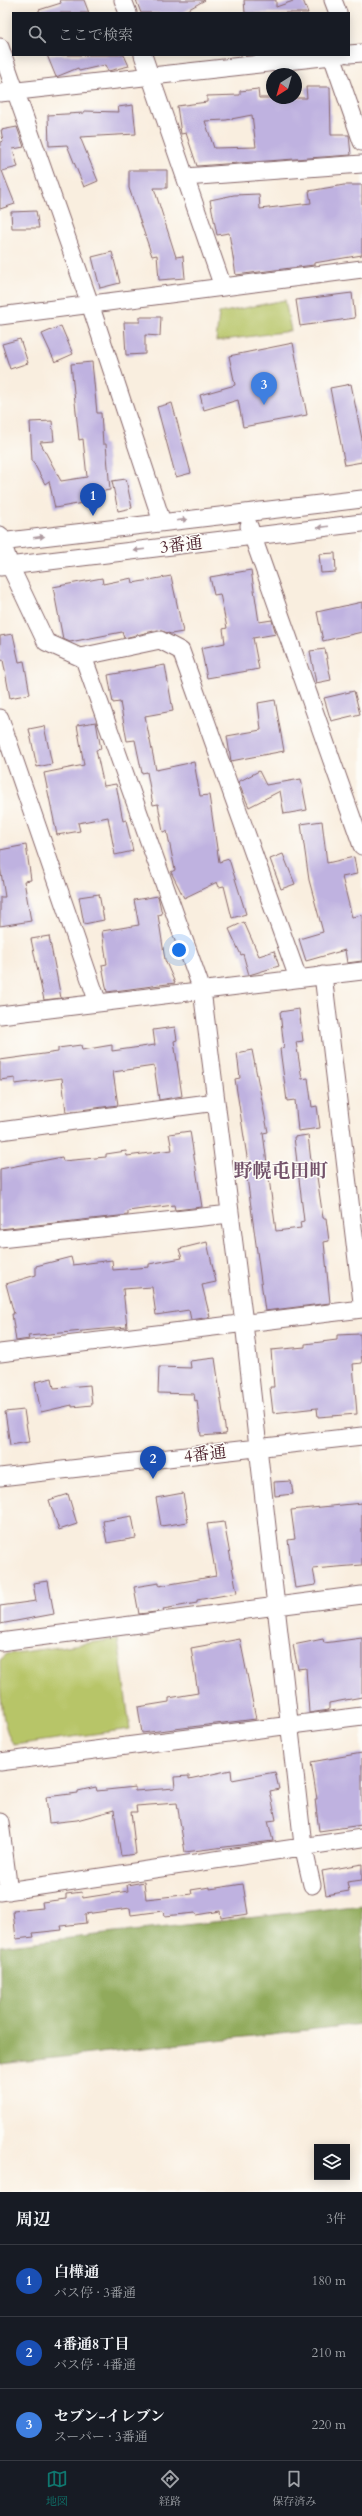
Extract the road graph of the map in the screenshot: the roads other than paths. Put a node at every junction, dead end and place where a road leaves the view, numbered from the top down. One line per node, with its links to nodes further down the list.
1 (123, 0): 3 (street)
2 (333, 0): 4 (street)
3 (128, 12)
4 (338, 12)
5 (0, 47): 10 (street)
6 (143, 56): 9 (street)
7 (322, 56): 9 (street)
8 (348, 56): 11 (street)
9 (151, 76): 10 (street); 13 (street)
10 (8, 92): 16 (street)
11 (362, 142)
12 (362, 164): 13 (street)
13 (186, 177): 15 (street)
14 (362, 269): 15 (street)
15 (223, 287): 16 (street)
16 (90, 304): 17 (street); 20 (street)
17 (0, 316)
18 (362, 499): 19 (street, 3番通)
19 (244, 513): 20 (street, 3番通, one-way to 19); 22 (street)
20 (162, 522): 23 (street, 3番通, one-way to 20)
21 (362, 522): 22 (street, 3番通, one-way to 22)
22 (252, 536): 24 (street, 3番通, one-way to 24); 27 (street)
23 (1, 540): 24 (street)
24 (5, 566): 25 (street)
25 (80, 657): 30 (street); 31 (street)
26 (0, 718): 32 (street)
27 (362, 846)
28 (362, 970): 29 (street)
29 (323, 975): 30 (street); 38 (street)
30 (298, 978): 31 (street)
31 (202, 990): 32 (street); 34 (street)
32 (98, 1003): 33 (street)
33 (0, 1015)
34 (216, 1102): 35 (street); 36 (street)
35 (0, 1130)
36 (230, 1214): 37 (street); 40 (street)
37 (0, 1239)
38 (362, 1302)
39 (362, 1308): 40 (street)
40 (244, 1323): 41 (street); 43 (street)
41 (0, 1353)
42 (362, 1436): 43 (street, 4番通)
43 (258, 1448): 44 (street, 4番通); 46 (street)
44 (0, 1477)
45 (362, 1595): 46 (street)
46 (276, 1606): 47 (street); 49 (street)
47 (0, 1642)
48 (362, 1716): 49 (street)
49 (289, 1725): 50 (street); 53 (street)
50 (0, 1762)
51 (0, 1822): 55 (street)
52 (362, 1838): 53 (street)
53 (303, 1845): 54 (street); 55 (street)
54 (312, 1885)
55 (5, 1891)

